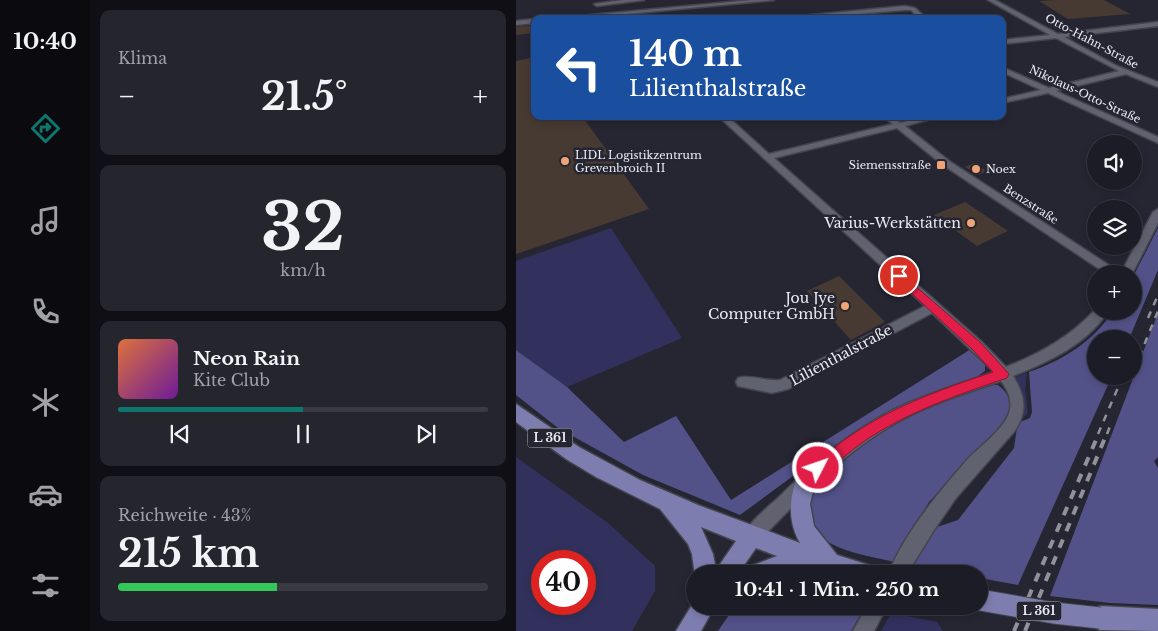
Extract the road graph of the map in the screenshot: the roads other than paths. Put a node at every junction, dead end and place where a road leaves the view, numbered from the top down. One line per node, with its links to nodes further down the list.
1 (641, 0): 6 (street)
2 (771, 0): 7 (street)
3 (991, 0): 13 (street, Otto-Hahn-Straße)
4 (587, 15): 5 (street)
5 (601, 15)
6 (610, 15)
7 (631, 15)
8 (830, 15): 9 (street)
9 (920, 15)
10 (531, 21): 11 (street)
11 (516, 23)
12 (1158, 24): 13 (street)
13 (1056, 36): 14 (street); 16 (street, Otto-Hahn-Straße)
14 (1006, 42)
15 (1006, 71): 18 (street, Nikolaus-Otto-Straße)
16 (1125, 72): 17 (street, Otto-Hahn-Straße); 18 (street)
17 (1158, 85)
18 (1048, 90): 19 (street); 24 (street, Nikolaus-Otto-Straße)
19 (1006, 100)
20 (726, 120): 25 (street)
21 (891, 120): 23 (street, Benzstraße)
22 (922, 120): 23 (street)
23 (898, 126): 25 (street); 27 (street, Benzstraße)
24 (1158, 140)
25 (768, 157): 29 (street)
26 (1158, 212): 28 (street)
27 (1102, 265)
28 (1131, 265)
29 (934, 306): 31 (street); 32 (street, Lilienthalstraße)
30 (1094, 320): 31 (street)
31 (1003, 374): 34 (street); 40 (street)
32 (744, 382)
33 (516, 412): 35 (main road, L 361)
34 (806, 480): 36 (street); 39 (main road)
35 (660, 499): 36 (main road, L 361); 37 (main road)
36 (752, 536): 38 (main road); 39 (main road, L 361)
37 (705, 565)
38 (731, 565)
39 (837, 565)
40 (902, 565)
41 (988, 601): 44 (main road, L 361, bridge)
42 (698, 615): 45 (main road)
43 (873, 615): 46 (street)
44 (1158, 621)
45 (688, 631)
46 (863, 631)

